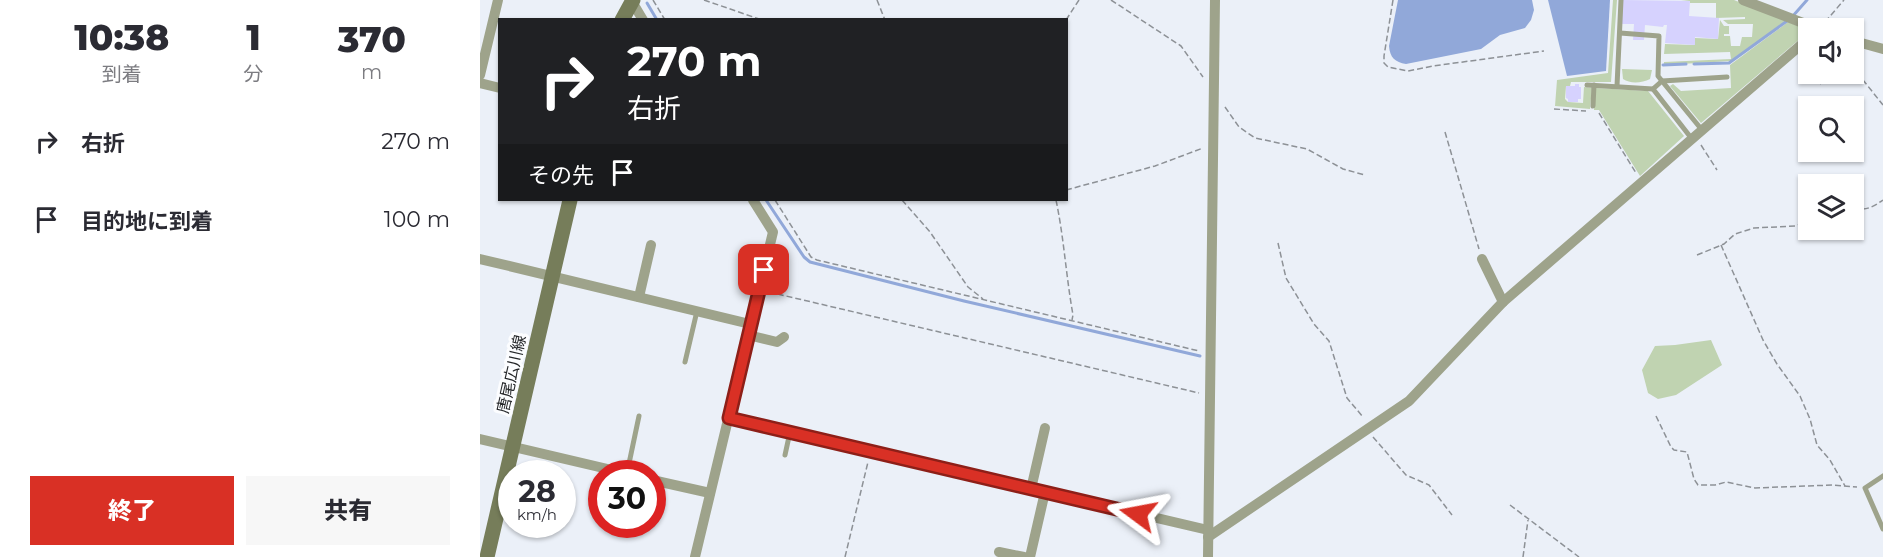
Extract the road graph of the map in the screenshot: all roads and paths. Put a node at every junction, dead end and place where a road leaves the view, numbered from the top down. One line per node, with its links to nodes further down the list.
1 (498, 0): 26 (street)
2 (653, 0): 15 (path)
3 (704, 0): 16 (path)
4 (877, 0): 17 (path)
5 (1079, 0): 18 (path)
6 (1111, 0): 36 (path)
7 (1215, 0): 36 (street)
8 (1393, 0): 25 (path)
9 (1621, 0): 21 (lane)
10 (1743, 0): 20 (street)
11 (1844, 0): 19 (path)
12 (632, 1): 13 (main road); 14 (street)
13 (623, 18)
14 (642, 18)
15 (663, 18)
16 (755, 18)
17 (884, 18)
18 (1067, 18)
19 (1827, 18)
20 (1798, 21)
21 (1620, 33): 28 (lane); 33 (lane)
22 (1864, 44): 24 (street)
23 (1798, 48): 43 (street)
24 (1883, 49)
25 (1544, 51)
26 (480, 75)
27 (1727, 77): 28 (lane)
28 (1662, 81): 35 (lane); 43 (lane)
29 (1864, 81): 37 (path)
30 (480, 83): 34 (street)
31 (1587, 85): 32 (lane)
32 (1594, 85): 33 (lane); 38 (lane)
33 (1617, 86): 35 (lane)
34 (498, 88)
35 (1653, 89): 43 (lane)
36 (1214, 94): 44 (street); 46 (path)
37 (1883, 105)
38 (1593, 106)
39 (1554, 109): 40 (path)
40 (1588, 111)
41 (1599, 112): 47 (path)
42 (1445, 132): 62 (path)
43 (1697, 135): 45 (path); 47 (street)
44 (1213, 146): 48 (path); 72 (street)
45 (1717, 170)
46 (1365, 175)
47 (1641, 183): 67 (street)
48 (1068, 189)
49 (1883, 200): 55 (path)
50 (570, 201): 63 (main road, 唐尾広川線)
51 (754, 201): 64 (street)
52 (776, 201): 66 (path)
53 (903, 201): 66 (path)
54 (1056, 201): 69 (path)
55 (1864, 210)
56 (1798, 225): 59 (path)
57 (1278, 243): 79 (path)
58 (651, 244): 65 (street)
59 (1721, 245): 60 (path); 89 (path)
60 (1697, 255)
61 (480, 259): 63 (street)
62 (1482, 259): 67 (street)
63 (552, 276): 65 (street); 82 (main road, 唐尾広川線)
64 (759, 290): 70 (street); 74 (path)
65 (639, 297): 68 (street)
66 (983, 299): 69 (path)
67 (1503, 302): 79 (street)
68 (697, 311): 70 (street); 73 (lane)
69 (1072, 321): 72 (path)
70 (749, 329): 71 (street); 77 (street)
71 (784, 337)
72 (1209, 354): 74 (street)
73 (685, 362)
74 (1209, 395): 98 (street)
75 (639, 416): 85 (lane)
76 (1656, 416): 89 (path)
77 (729, 418): 80 (street); 93 (street)
78 (1045, 428): 91 (street)
79 (1367, 428): 95 (path); 98 (street)
80 (790, 432): 83 (street); 84 (lane)
81 (480, 439): 82 (street)
82 (513, 447): 86 (street); 100 (main road, 唐尾広川線)
83 (871, 450): 91 (street); 102 (path)
84 (784, 455)
85 (630, 460)
86 (588, 465)
87 (1883, 476): 90 (lane)
88 (666, 483): 93 (street)
89 (1845, 486): 90 (path)
90 (1865, 488): 97 (lane)
91 (1031, 489): 92 (street)
92 (1045, 492): 98 (street); 104 (street)
93 (710, 493): 101 (street)
94 (1510, 505): 96 (path)
95 (1452, 514)
96 (1528, 520): 106 (path); 107 (path)
97 (1883, 529)
98 (1208, 533): 105 (street)
99 (999, 552): 103 (street)
100 (487, 557)
101 (694, 557)
102 (845, 557)
103 (1024, 557)
104 (1030, 557)
105 (1208, 557)
106 (1523, 557)
107 (1579, 557)

